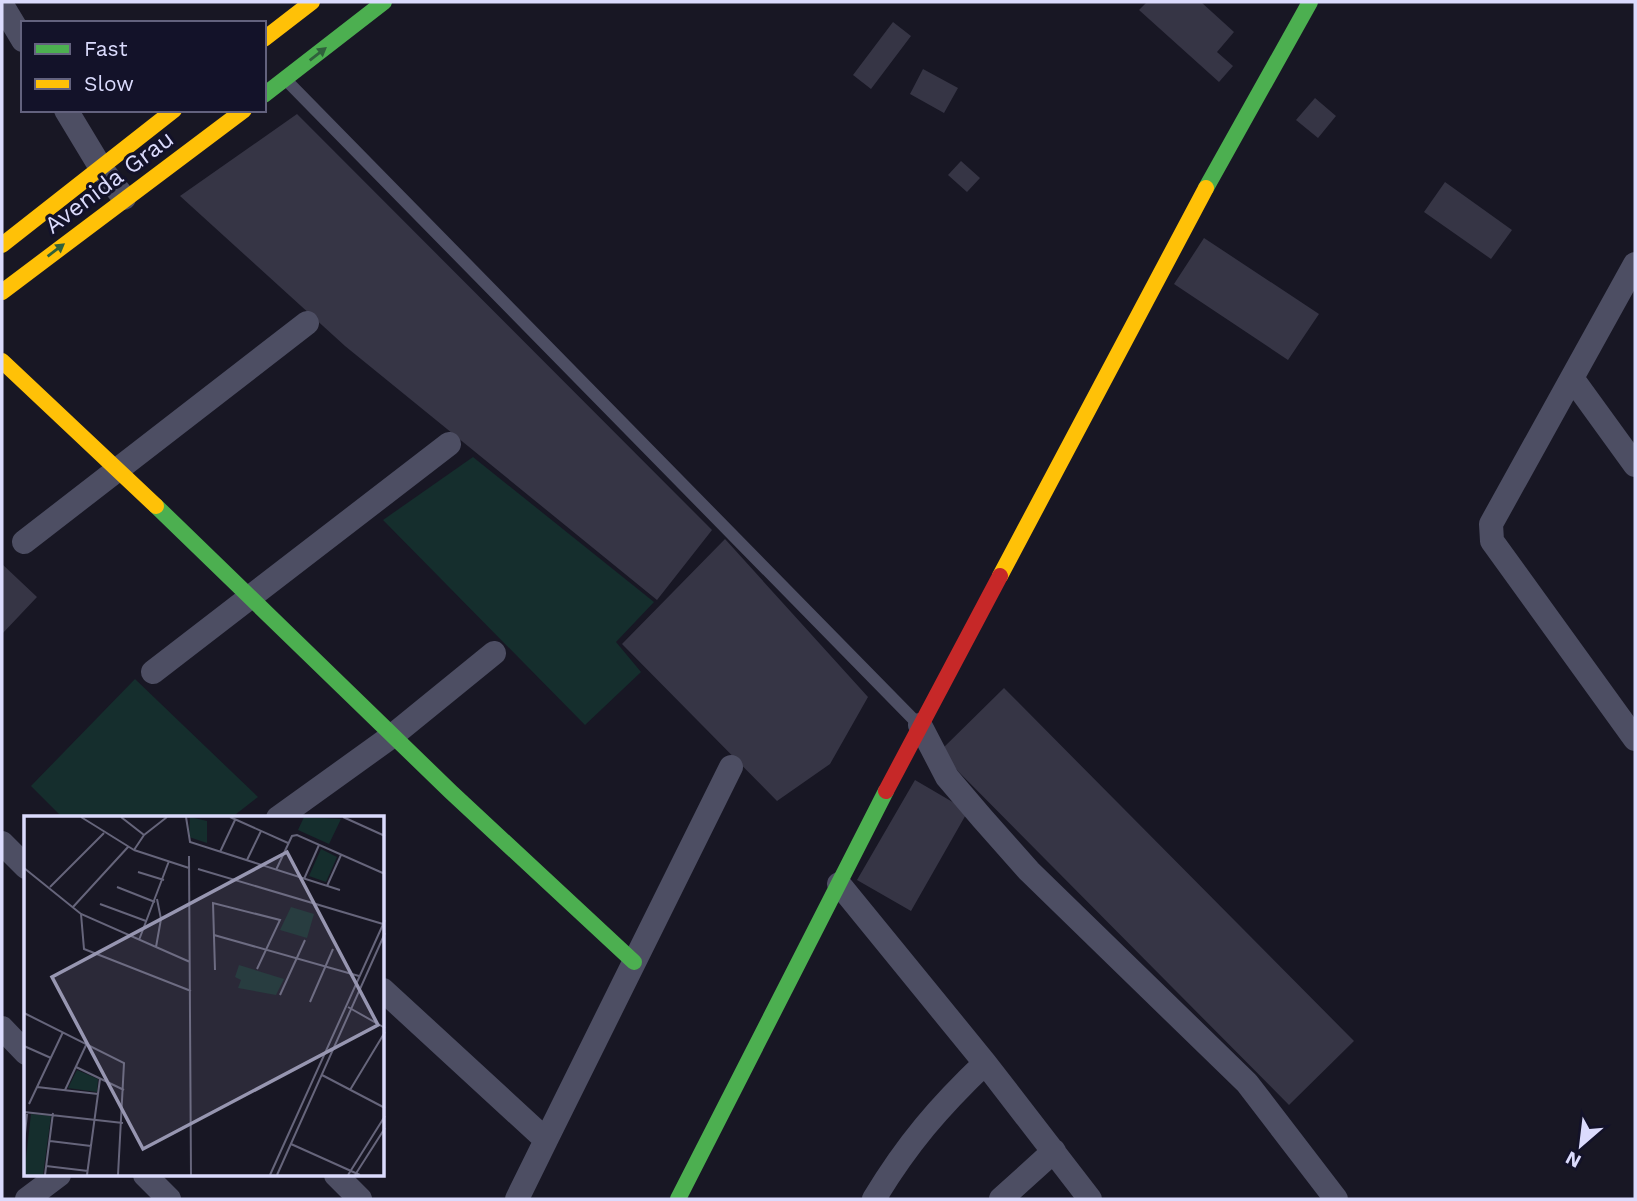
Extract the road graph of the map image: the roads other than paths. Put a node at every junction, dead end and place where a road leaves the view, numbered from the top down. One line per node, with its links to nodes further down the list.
1 (312, 2): 6 (street)
2 (384, 2): 7 (street, one-way to 2)
3 (1310, 2): 27 (street)
4 (2, 5): 5 (street)
5 (21, 37)
6 (266, 37)
7 (285, 80): 8 (street); 27 (lane)
8 (266, 94)
9 (67, 112): 12 (street)
10 (171, 112): 12 (street, Avenida Grau)
11 (241, 112): 13 (street, Avenida Grau)
12 (101, 168): 13 (street); 14 (street, Avenida Grau)
13 (124, 198): 16 (street, Avenida Grau, one-way to 13)
14 (2, 245)
15 (1635, 264): 19 (street)
16 (2, 292)
17 (307, 323): 22 (street)
18 (2, 361): 22 (street)
19 (1572, 378): 21 (street); 29 (street)
20 (449, 444): 24 (street)
21 (1635, 465)
22 (119, 469): 23 (street); 24 (street)
23 (24, 542)
24 (253, 596): 26 (street); 28 (street)
25 (494, 653): 28 (street)
26 (153, 672)
27 (919, 725): 34 (street); 53 (street)
28 (392, 736): 31 (street); 35 (street)
29 (1635, 739)
30 (731, 767): 35 (street)
31 (281, 816)
32 (2, 843): 33 (street)
33 (24, 865)
34 (839, 884): 39 (street); 49 (street)
35 (634, 962): 40 (street)
36 (385, 992): 40 (street)
37 (2, 1028): 38 (street)
38 (24, 1051)
39 (985, 1063): 41 (street); 50 (street)
40 (545, 1140): 48 (street)
41 (1054, 1151): 51 (street); 52 (street)
42 (58, 1176): 45 (street)
43 (146, 1176): 46 (street)
44 (337, 1176): 47 (street)
45 (27, 1199)
46 (169, 1199)
47 (360, 1199)
48 (517, 1199)
49 (678, 1199)
50 (874, 1199)
51 (1001, 1199)
52 (1090, 1199)
53 (1336, 1199)

